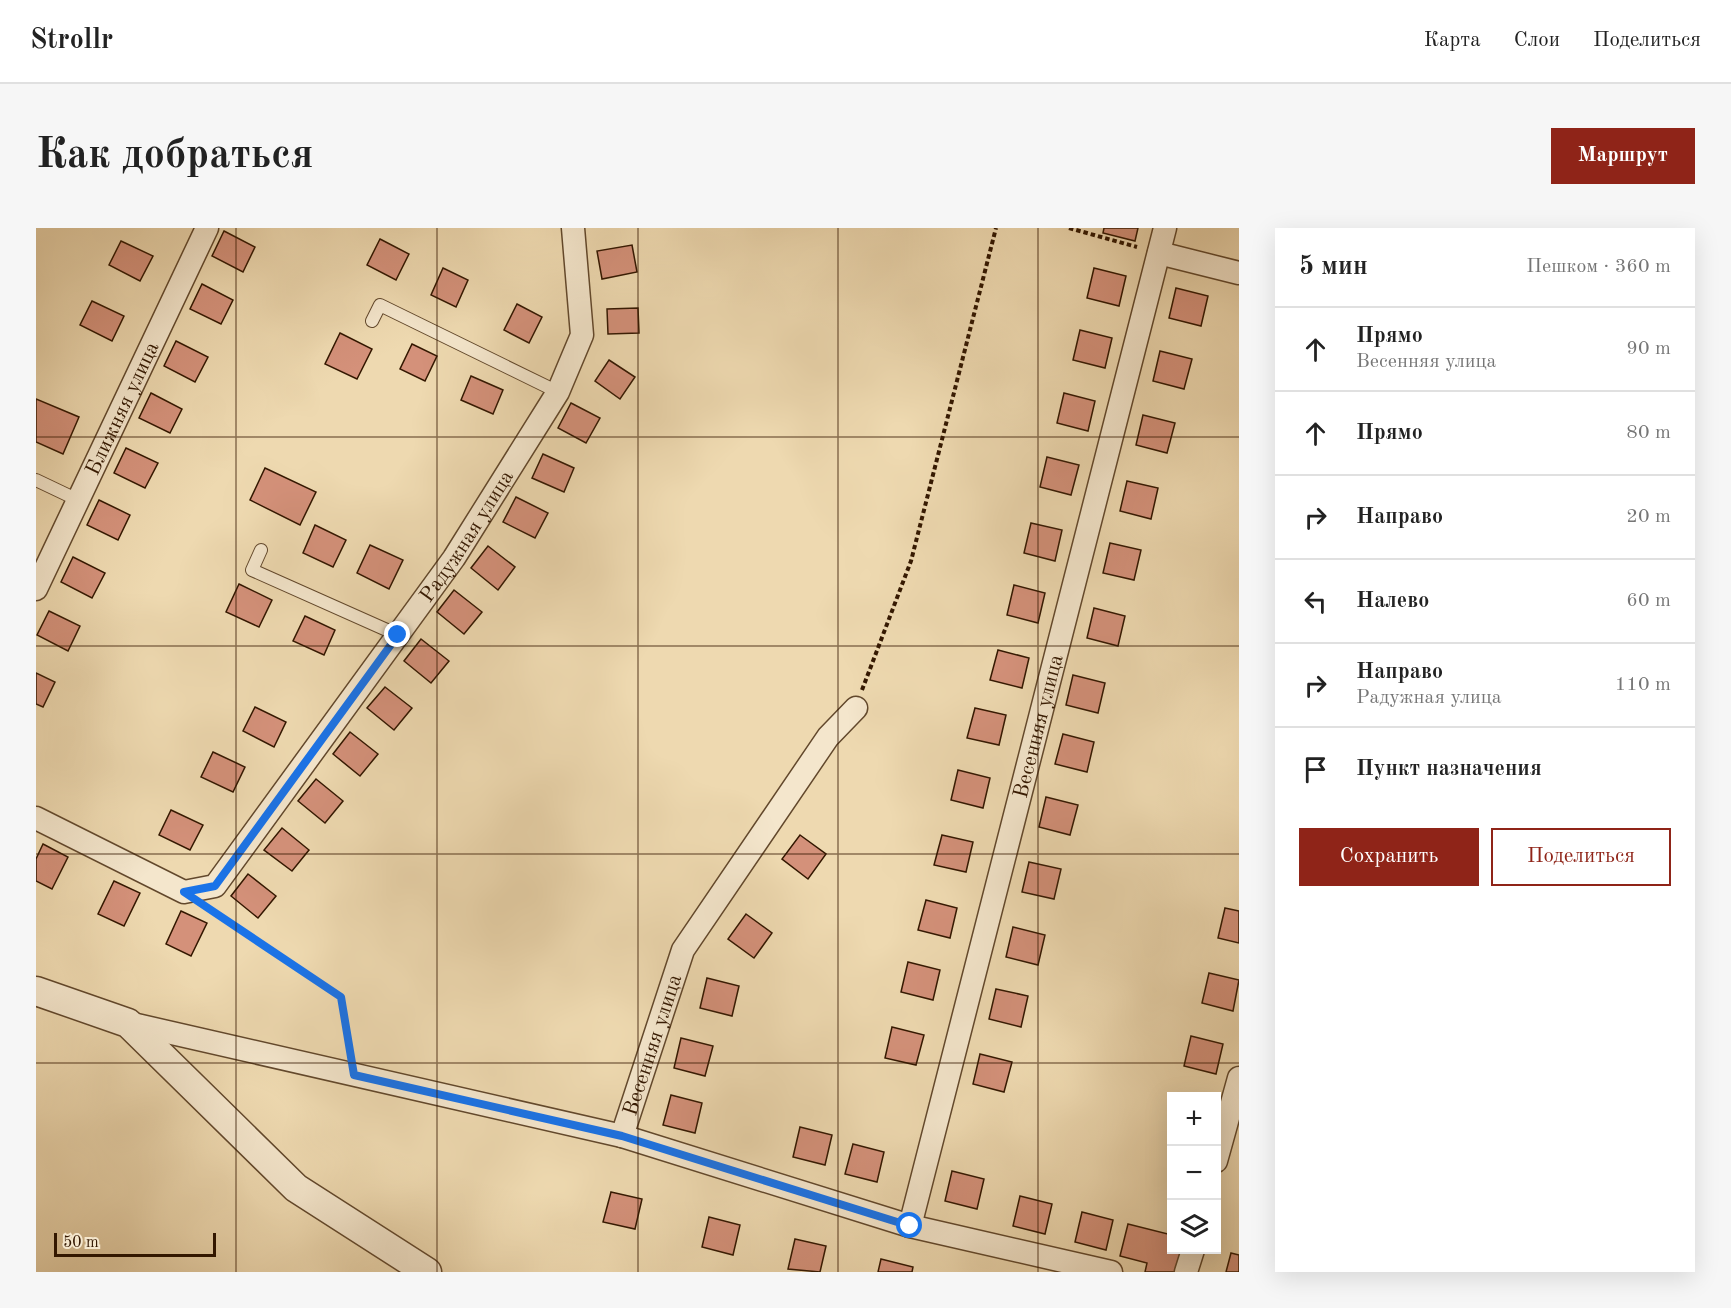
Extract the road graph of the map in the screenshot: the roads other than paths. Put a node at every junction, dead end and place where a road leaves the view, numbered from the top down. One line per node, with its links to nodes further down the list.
1 (207, 228): 9 (street, Ближняя улица)
2 (573, 228): 7 (street, Радужная улица)
3 (1165, 228): 4 (street, Весенняя улица)
4 (1159, 253): 5 (street); 20 (street, Весенняя улица)
5 (1239, 273)
6 (372, 321): 7 (lane)
7 (558, 392): 12 (street, Радужная улица)
8 (36, 480): 9 (lane)
9 (78, 500): 11 (street, Ближняя улица)
10 (261, 550): 12 (lane)
11 (36, 589)
12 (398, 635): 14 (street, Радужная улица)
13 (856, 708): 18 (street, Весенняя улица)
14 (36, 818)
15 (36, 991): 16 (street)
16 (128, 1023): 18 (street); 22 (street)
17 (1239, 1078): 19 (street)
18 (622, 1136): 20 (street, Весенняя улица)
19 (1220, 1146)
20 (910, 1226): 23 (street, Весенняя улица)
21 (1191, 1254): 24 (street)
22 (427, 1272)
23 (1111, 1272)
24 (1186, 1272)

